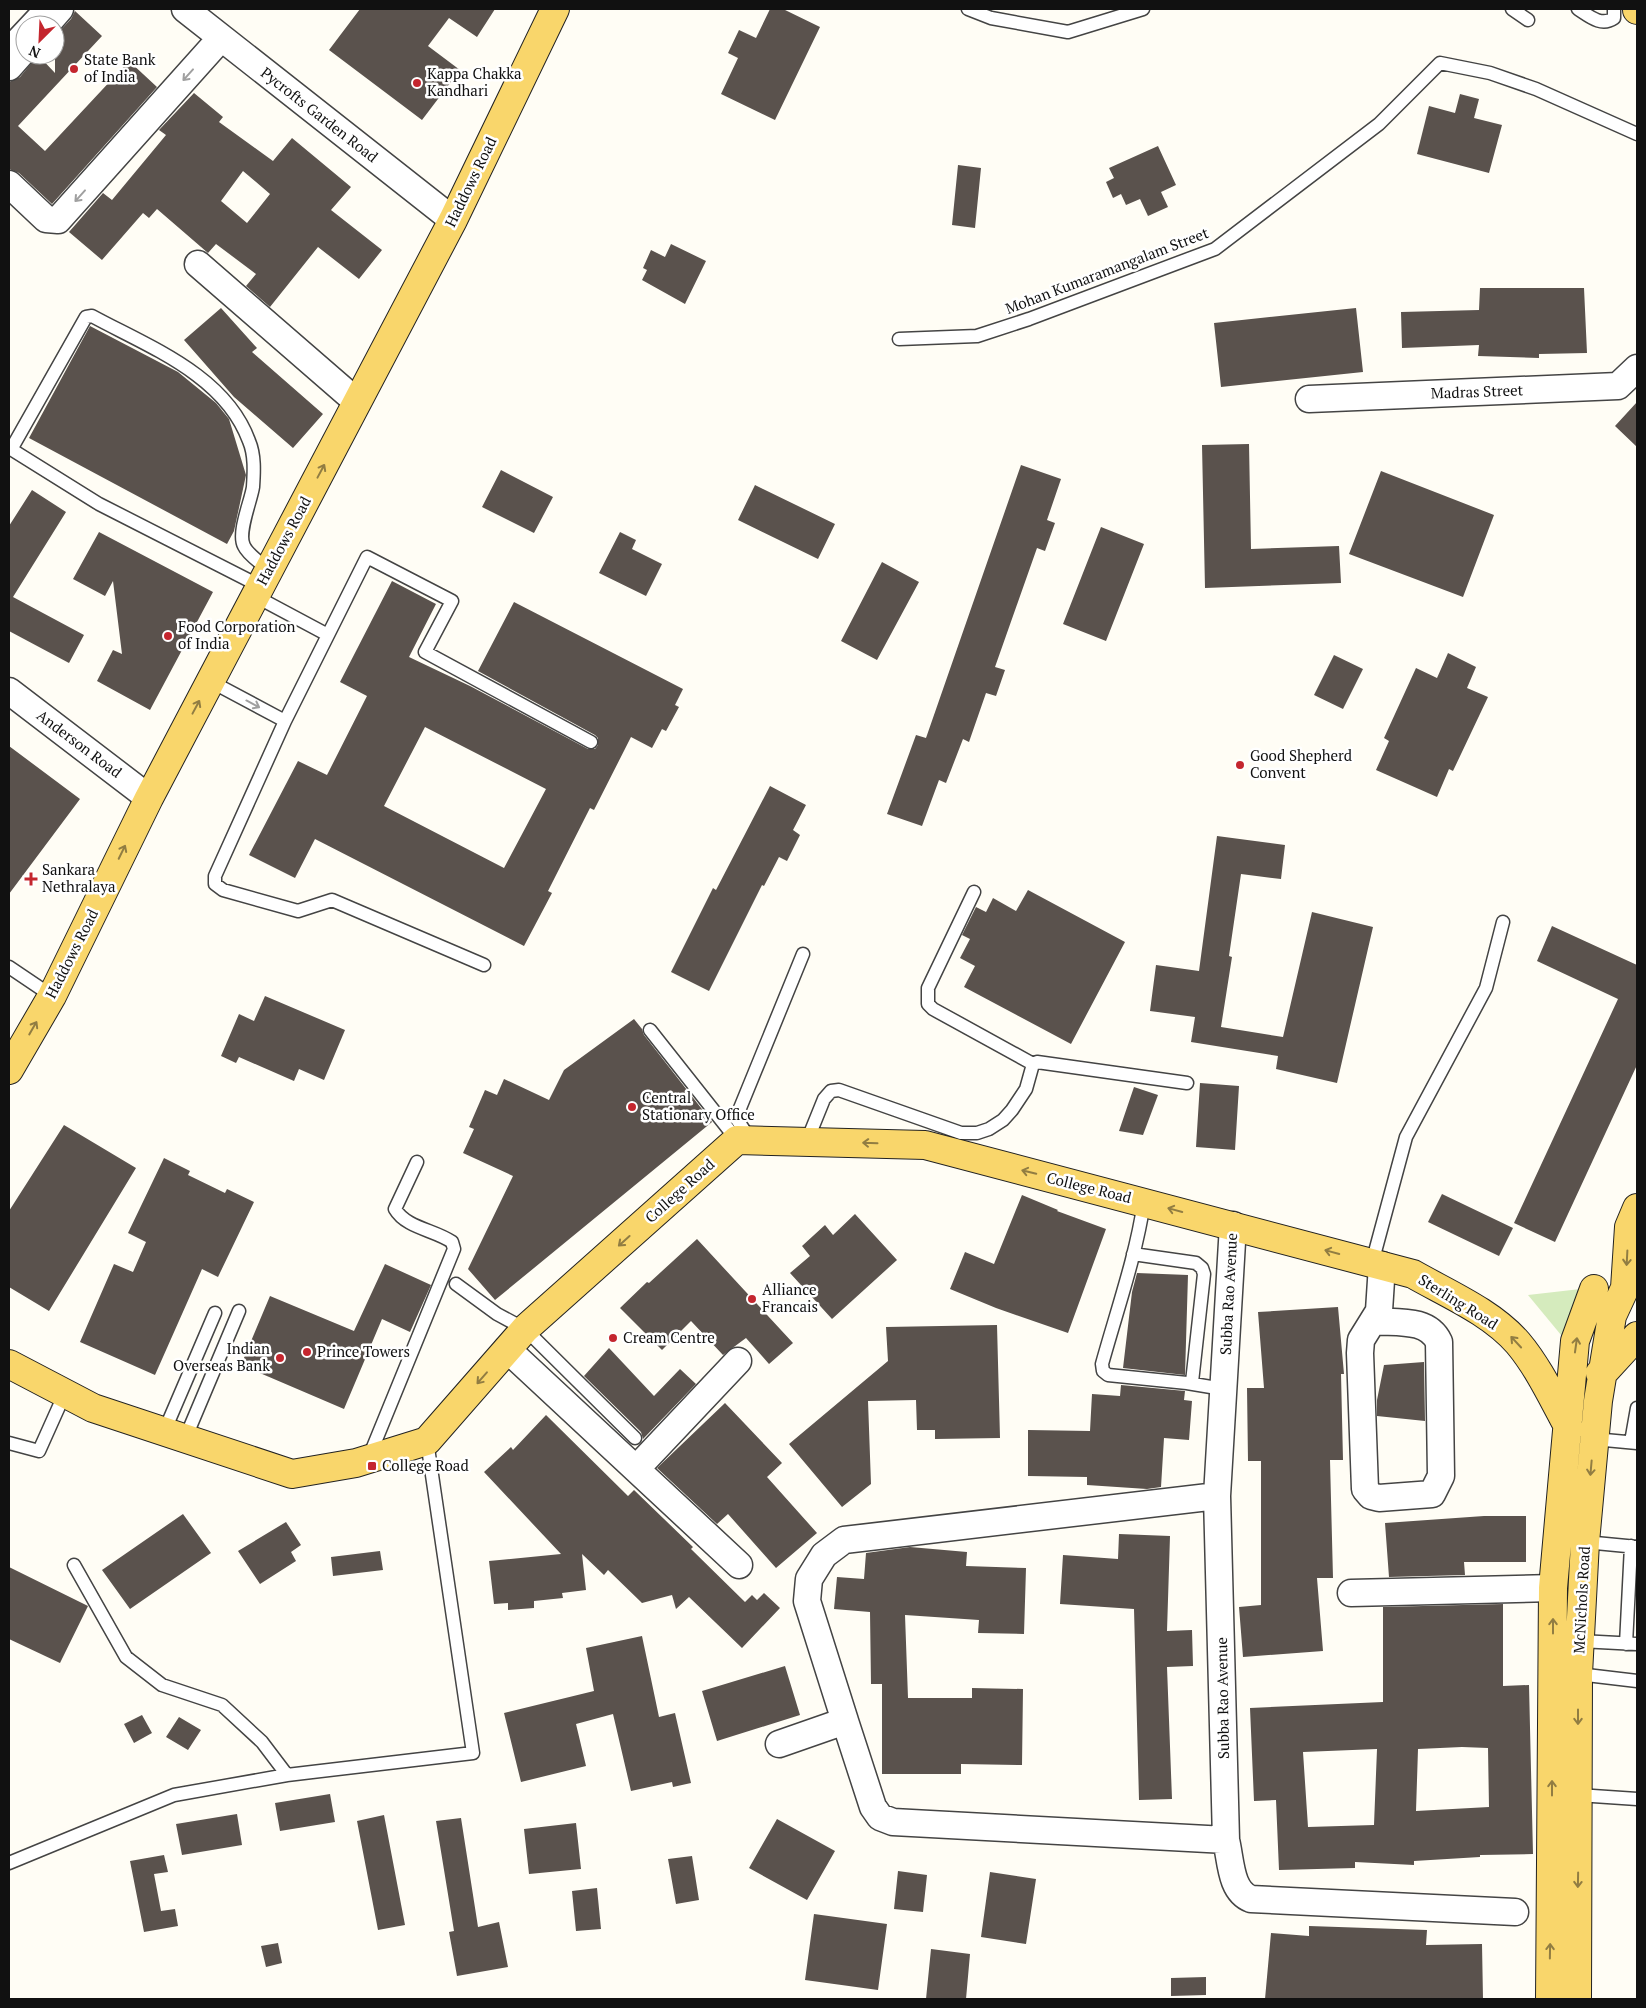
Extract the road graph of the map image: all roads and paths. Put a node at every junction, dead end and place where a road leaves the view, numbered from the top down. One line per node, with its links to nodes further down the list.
1 (39, 9): 11 (lane)
2 (185, 9): 10 (street, Pycrofts Garden Road)
3 (555, 9): 14 (main road, Haddows Road)
4 (968, 9): 5 (lane)
5 (1143, 9)
6 (1512, 9): 9 (lane)
7 (1578, 9): 8 (lane)
8 (1614, 9)
9 (1528, 20)
10 (221, 38): 13 (street, one-way to 13); 14 (street, Pycrofts Garden Road)
11 (9, 41)
12 (1637, 134): 16 (lane, Mohan Kumaramangalam Street)
13 (9, 184)
14 (453, 220): 19 (main road, Haddows Road)
15 (198, 264): 19 (street)
16 (900, 338)
17 (1637, 368): 18 (street, Madras Street)
18 (1309, 399)
19 (357, 402): 20 (main road, Haddows Road, one-way to 19)
20 (262, 584): 20 (lane); 21 (lane); 22 (main road, Haddows Road)
21 (328, 635): 24 (lane); 25 (lane)
22 (210, 681): 24 (lane, one-way to 24); 26 (main road, Haddows Road, one-way to 22)
23 (9, 691): 26 (street, Anderson Road)
24 (285, 721): 30 (lane)
25 (591, 742)
26 (149, 798): 32 (main road, Haddows Road, one-way to 26)
27 (974, 892): 34 (lane)
28 (1502, 922): 44 (lane)
29 (803, 954): 37 (lane)
30 (484, 965)
31 (9, 967): 32 (lane)
32 (52, 996): 35 (main road, Haddows Road, one-way to 32)
33 (650, 1030): 37 (lane)
34 (1033, 1064): 36 (lane); 38 (lane)
35 (9, 1070)
36 (1187, 1083)
37 (744, 1140): 38 (main road, College Road); 52 (main road, College Road, one-way to 52)
38 (808, 1141): 40 (main road, College Road, one-way to 38)
39 (417, 1162): 69 (lane)
40 (1144, 1202): 42 (main road, College Road, one-way to 40); 43 (lane)
41 (1637, 1208): 57 (main road, McNichols Road, one-way to 57)
42 (1233, 1225): 44 (main road, College Road, one-way to 42); 59 (street, Subba Rao Avenue)
43 (1132, 1254): 58 (lane); 58 (lane)
44 (1377, 1264): 45 (main road, College Road); 50 (street)
45 (1413, 1274): 55 (main road, Sterling Road, one-way to 45)
46 (456, 1284): 52 (lane)
47 (1594, 1289): 56 (main road, McNichols Road, one-way to 47)
48 (239, 1311): 63 (lane)
49 (215, 1313): 63 (lane)
50 (1374, 1321): 50 (street)
51 (1637, 1336): 57 (main road)
52 (516, 1339): 64 (lane); 66 (main road, College Road, one-way to 66); 70 (street)
53 (738, 1361): 70 (street)
54 (9, 1364): 60 (main road)
55 (1538, 1370): 56 (main road); 62 (main road, Sterling Road)
56 (1573, 1372): 57 (main road); 62 (main road, McNichols Road)
57 (1603, 1373): 65 (main road, McNichols Road)
58 (1187, 1383): 59 (lane)
59 (1223, 1389): 71 (street, Subba Rao Avenue)
60 (65, 1393): 63 (main road); 67 (lane)
61 (1637, 1408): 68 (lane)
62 (1569, 1428): 76 (main road, McNichols Road)
63 (175, 1436): 69 (main road)
64 (635, 1438)
65 (1594, 1439): 68 (lane); 72 (main road, McNichols Road, one-way to 72)
66 (427, 1441): 69 (main road); 84 (lane)
67 (9, 1443)
68 (1634, 1443)
69 (368, 1460)
70 (636, 1470): 75 (street)
71 (1217, 1496): 82 (street); 87 (street, Subba Rao Avenue)
72 (1584, 1542): 73 (lane); 78 (main road, McNichols Road)
73 (1631, 1546): 79 (lane)
74 (74, 1565): 84 (lane)
75 (739, 1565)
76 (1553, 1588): 77 (street); 90 (main road, McNichols Road, one-way to 76)
77 (1351, 1593)
78 (1580, 1641): 79 (lane); 80 (main road, McNichols Road)
79 (1629, 1644)
80 (1578, 1674): 81 (lane); 85 (main road, McNichols Road, one-way to 85)
81 (1637, 1681)
82 (845, 1721): 83 (street); 87 (street)
83 (779, 1744)
84 (287, 1775): 88 (lane)
85 (1578, 1795): 86 (lane); 91 (main road, McNichols Road, one-way to 91)
86 (1637, 1799)
87 (1226, 1840): 89 (street, Subba Rao Avenue)
88 (9, 1863)
89 (1515, 1912)
90 (1550, 1999)
91 (1577, 1999)

